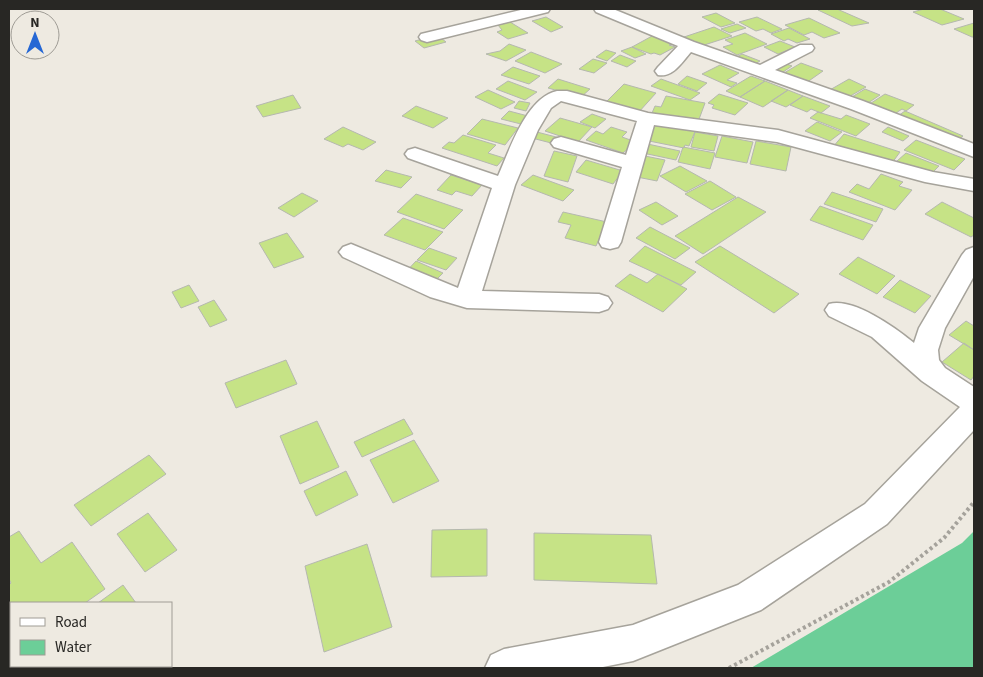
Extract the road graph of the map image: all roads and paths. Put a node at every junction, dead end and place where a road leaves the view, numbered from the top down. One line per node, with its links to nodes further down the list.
1 (543, 9): 3 (street)
2 (601, 9): 4 (street)
3 (427, 37)
4 (688, 44): 6 (street); 7 (street)
5 (806, 48): 6 (street)
6 (762, 71): 10 (street)
7 (664, 72)
8 (648, 118): 12 (street); 13 (street); 14 (street)
9 (561, 143): 12 (street)
10 (974, 151)
11 (415, 154): 13 (street)
12 (634, 164): 15 (street)
13 (504, 185): 18 (street)
14 (974, 185)
15 (610, 242)
16 (351, 252): 18 (street)
17 (974, 255): 21 (street)
18 (468, 299): 19 (street)
19 (599, 303)
20 (838, 310): 21 (street)
21 (932, 374): 22 (street)
22 (974, 401)
23 (974, 411): 25 (street)
24 (974, 502): 26 (path)
25 (504, 668)
26 (730, 668)

